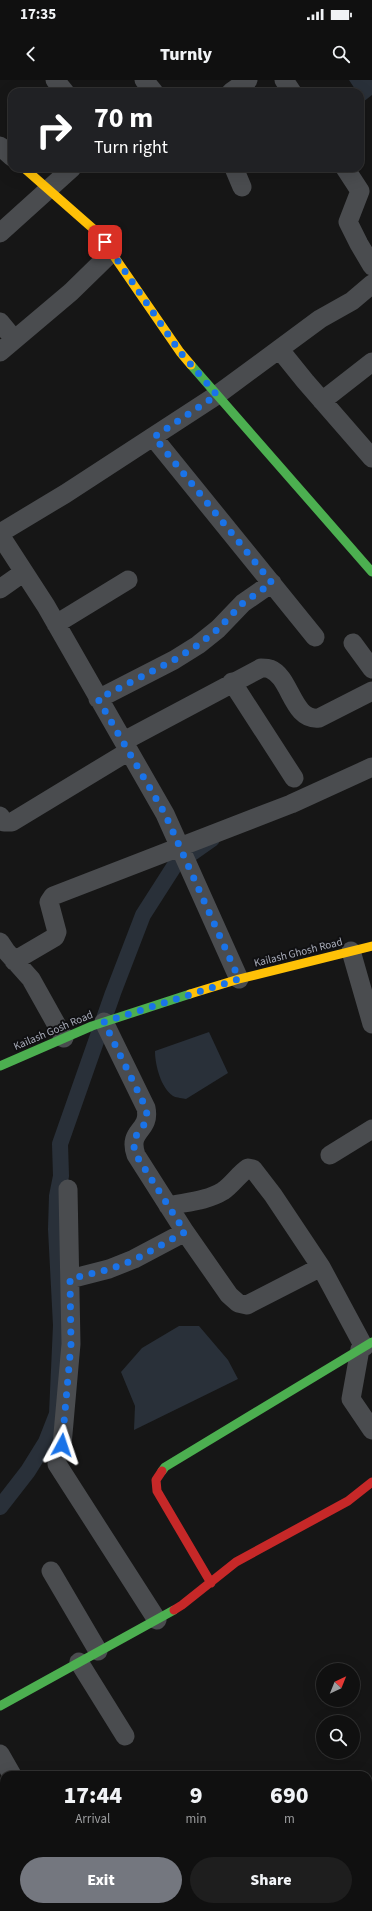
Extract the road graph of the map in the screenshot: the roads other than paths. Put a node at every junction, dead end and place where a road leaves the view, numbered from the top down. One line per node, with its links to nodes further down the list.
1 (55, 80): 4 (street)
2 (144, 80): 5 (street)
3 (248, 80): 6 (street)
4 (62, 88)
5 (151, 88)
6 (237, 88)
7 (0, 146): 8 (street)
8 (8, 153)
9 (29, 172): 14 (street)
10 (67, 172): 14 (street)
11 (236, 172): 13 (street)
12 (348, 172): 17 (street)
13 (242, 187)
14 (48, 189): 15 (street); 16 (street)
15 (0, 233)
16 (112, 252): 20 (street); 24 (street)
17 (372, 266)
18 (372, 284): 21 (street)
19 (0, 322): 20 (street)
20 (14, 339): 22 (street)
21 (280, 350): 24 (street); 25 (street)
22 (0, 352)
23 (372, 362): 25 (street)
24 (217, 395): 26 (street); 30 (street)
25 (322, 401): 27 (street)
26 (154, 437): 28 (street); 32 (street)
27 (372, 458)
28 (0, 534): 29 (street)
29 (24, 572): 33 (street); 34 (street)
30 (372, 572)
31 (128, 580): 34 (street)
32 (272, 583): 35 (street); 40 (street)
33 (0, 589)
34 (56, 624): 40 (street)
35 (315, 637)
36 (353, 643): 37 (street)
37 (372, 669)
38 (232, 682): 39 (street); 41 (street); 43 (street)
39 (372, 691)
40 (98, 699): 41 (street)
41 (126, 746): 44 (street); 45 (street)
42 (372, 767): 45 (street)
43 (294, 778)
44 (0, 816)
45 (183, 856): 49 (street); 50 (street)
46 (0, 942): 49 (street)
47 (372, 946): 48 (street, Kailash Ghosh Road)
48 (351, 951): 50 (street, Kailash Ghosh Road); 52 (street)
49 (14, 961): 53 (street)
50 (239, 979): 51 (street, Kailash Ghosh Road)
51 (104, 1022): 53 (street, Kailash Gosh Road); 58 (street)
52 (372, 1024)
53 (64, 1038): 54 (street, Kailash Gosh Road)
54 (0, 1066)
55 (372, 1129): 56 (street)
56 (330, 1155)
57 (68, 1189): 61 (street)
58 (168, 1206): 59 (street); 60 (street)
59 (185, 1232): 60 (street); 61 (street)
60 (321, 1267): 62 (street)
61 (70, 1279): 64 (street)
62 (365, 1346): 63 (street); 68 (street)
63 (372, 1430)
64 (62, 1445)
65 (57, 1464): 69 (street)
66 (372, 1482): 68 (street)
67 (51, 1571): 70 (street)
68 (211, 1583): 69 (street)
69 (157, 1620): 70 (street)
70 (98, 1651): 71 (street)
71 (79, 1662): 72 (street); 73 (street)
72 (0, 1706)
73 (125, 1736)
74 (0, 1754): 75 (street)
75 (10, 1771)

